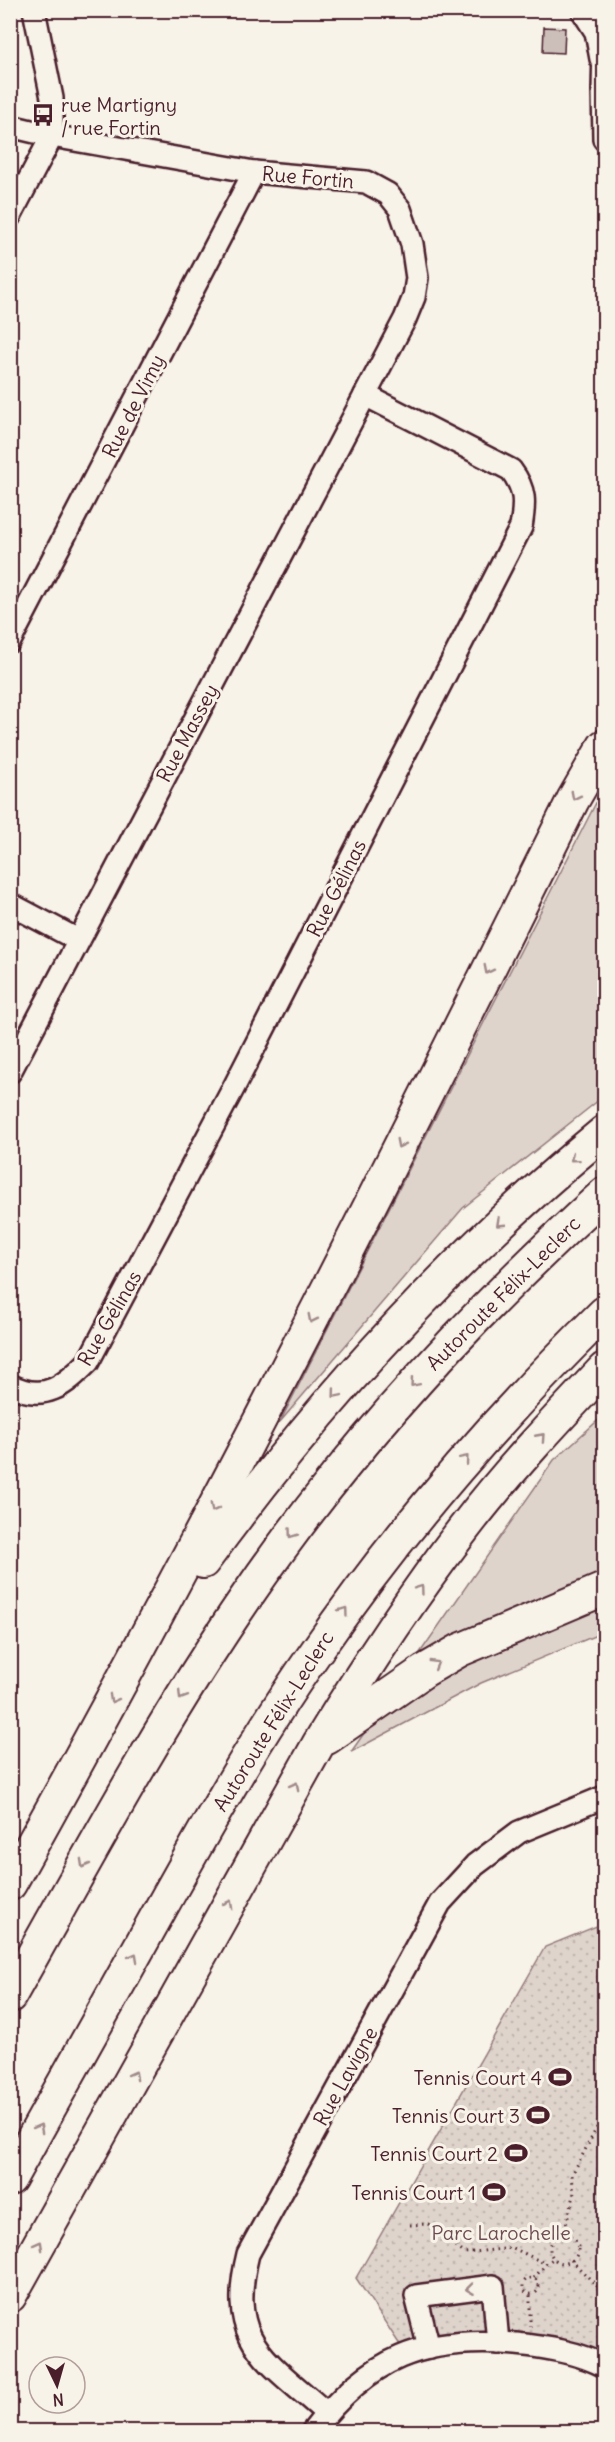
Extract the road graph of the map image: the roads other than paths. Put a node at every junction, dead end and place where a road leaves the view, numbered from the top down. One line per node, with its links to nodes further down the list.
1 (34, 10): 6 (street)
2 (582, 10): 4 (street)
3 (604, 44): 4 (street)
4 (604, 78): 7 (street)
5 (10, 126): 6 (street, Rue Fortin)
6 (52, 136): 8 (street, Rue Fortin); 9 (street)
7 (604, 139)
8 (254, 172): 10 (street, Rue Fortin); 11 (street, Rue de Vimy)
9 (10, 216)
10 (365, 395): 14 (street, Rue Massey); 20 (street, Rue Gélinas)
11 (10, 641)
12 (604, 746): 22 (highway, one-way to 22)
13 (10, 904): 14 (street)
14 (78, 940): 15 (street, Rue Massey)
15 (10, 1072)
16 (604, 1132): 22 (highway, one-way to 22)
17 (604, 1194): 26 (highway, Autoroute Félix-Leclerc, one-way to 26)
18 (604, 1314): 27 (highway, Autoroute Félix-Leclerc, one-way to 18)
19 (604, 1369): 23 (highway, one-way to 19)
20 (12, 1391)
21 (604, 1588): 23 (highway, one-way to 21)
22 (141, 1648): 25 (highway, one-way to 25)
23 (319, 1743): 28 (highway, one-way to 23)
24 (604, 1797): 32 (street, Rue Lavigne)
25 (10, 1884)
26 (10, 1996)
27 (10, 2179)
28 (10, 2296)
29 (498, 2343): 30 (street); 30 (street, one-way to 30); 31 (street)
30 (429, 2348): 32 (street)
31 (604, 2366)
32 (326, 2413): 33 (street)
33 (312, 2432)

